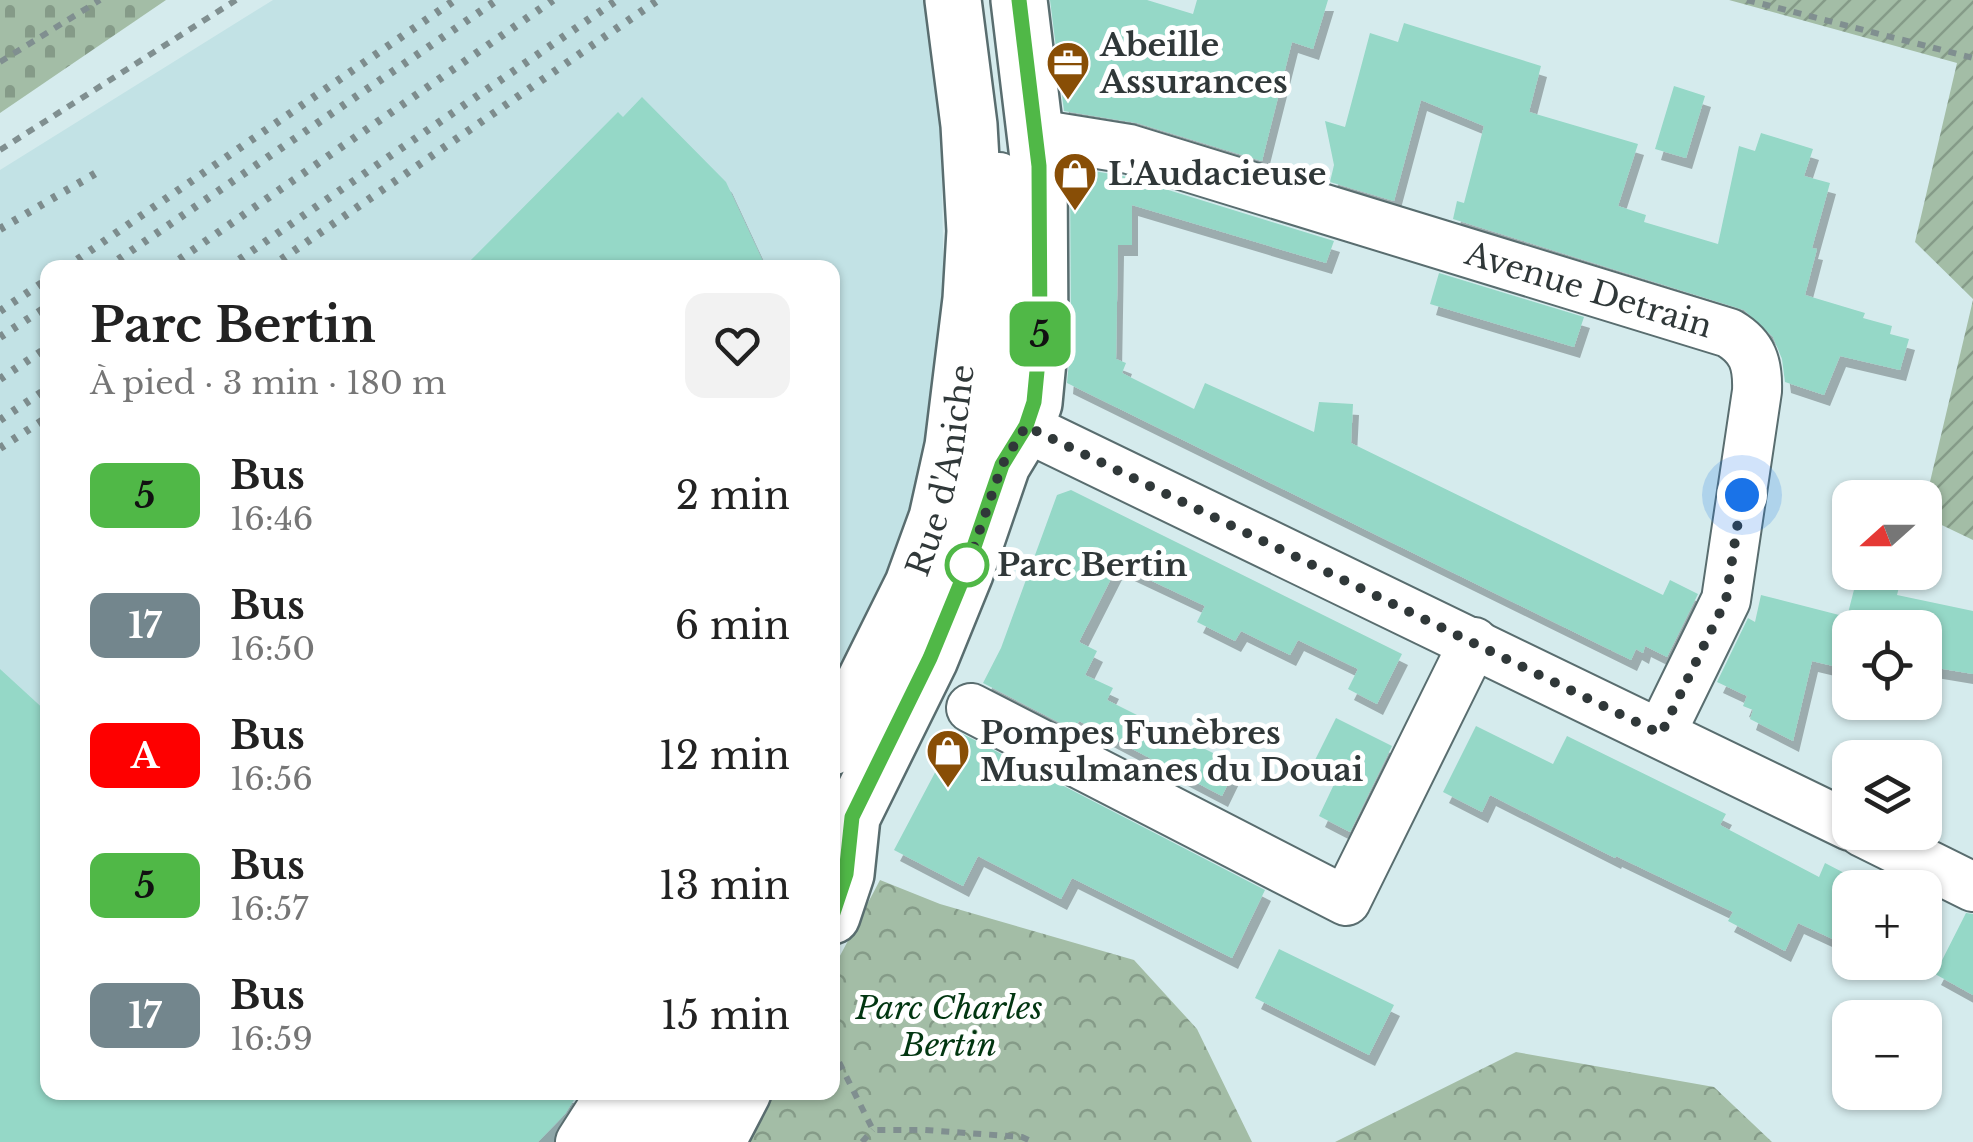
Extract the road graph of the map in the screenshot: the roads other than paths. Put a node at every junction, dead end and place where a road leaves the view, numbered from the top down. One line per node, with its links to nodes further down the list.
1 (953, 0): 9 (main road, Rue d'Aniche)
2 (976, 0): 12 (street)
3 (1000, 0): 6 (street)
4 (1019, 0): 5 (main road, Rue d'Aniche)
5 (1036, 134): 6 (main road, Rue d'Aniche); 10 (street, Avenue Detrain)
6 (1014, 446): 7 (street); 13 (main road, Rue d'Aniche)
7 (1474, 642): 8 (street); 10 (street)
8 (971, 708)
9 (840, 731)
10 (1661, 734): 11 (street)
11 (1832, 817)
12 (840, 825)
13 (840, 825)
14 (840, 834): 17 (main road, Rue d'Aniche)
15 (1898, 850): 16 (street)
16 (1973, 887)
17 (840, 892)
18 (607, 1100): 23 (street)
19 (646, 1100): 24 (main road)
20 (693, 1100): 25 (street)
21 (716, 1100): 26 (street)
22 (740, 1100): 27 (main road)
23 (580, 1142)
24 (625, 1142)
25 (669, 1142)
26 (693, 1142)
27 (717, 1142)

